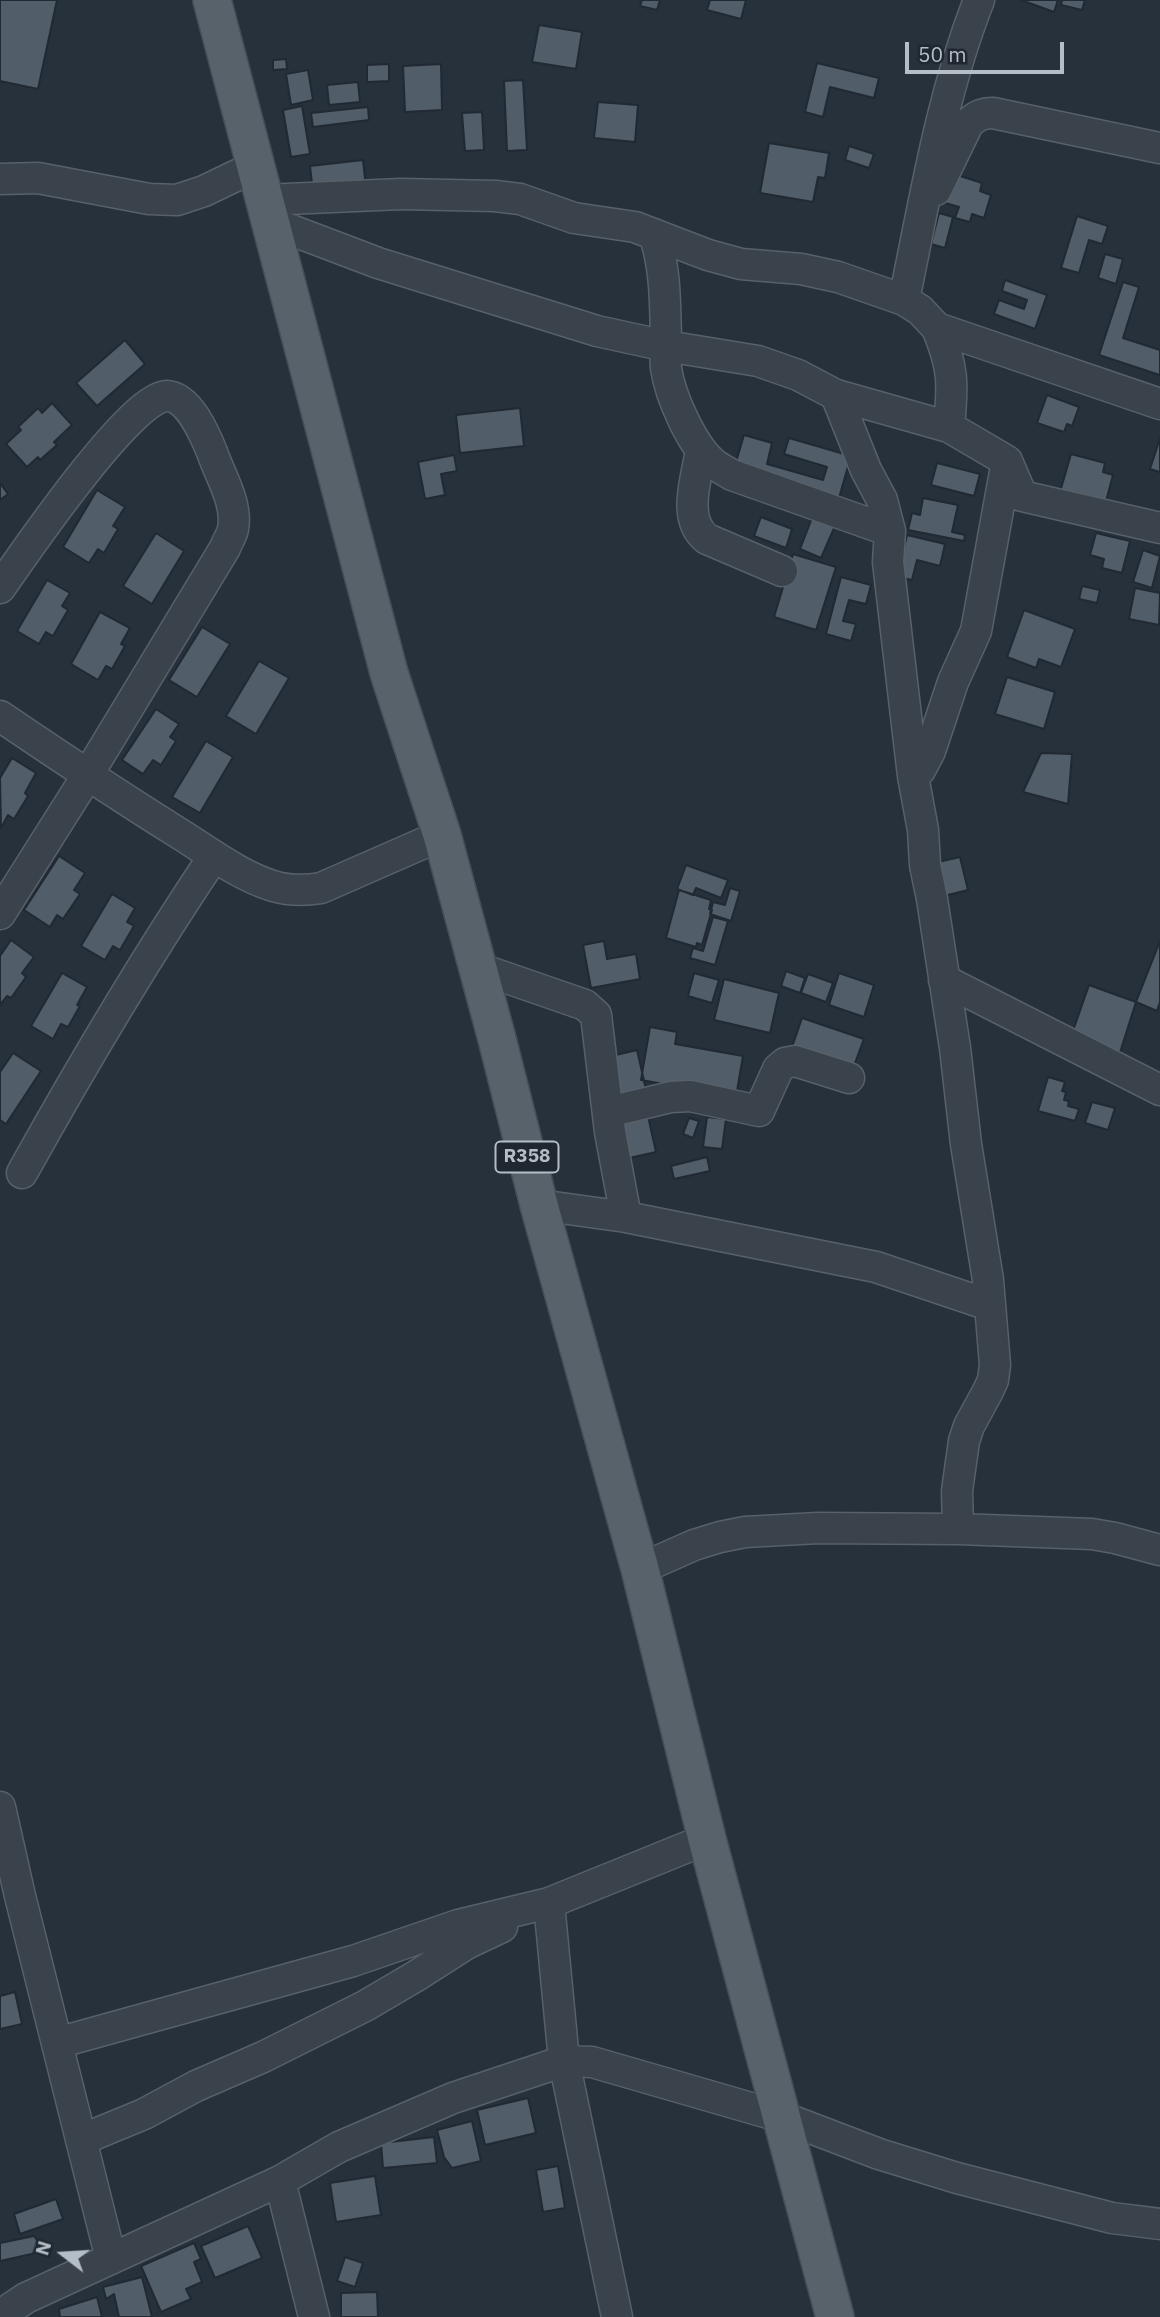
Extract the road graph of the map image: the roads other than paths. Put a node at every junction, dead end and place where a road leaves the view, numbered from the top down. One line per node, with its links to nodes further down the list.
1 (212, 0): 5 (main road, R358)
2 (979, 0): 6 (street)
3 (1160, 148): 6 (street)
4 (1, 180): 5 (street)
5 (263, 196): 7 (street); 10 (street); 23 (main road, R358)
6 (921, 218): 8 (street)
7 (653, 234): 8 (street); 10 (street)
8 (904, 300): 9 (street)
9 (937, 328): 12 (street); 13 (street)
10 (666, 346): 11 (street); 14 (street)
11 (836, 395): 13 (street); 17 (street)
12 (1160, 404)
13 (949, 427): 15 (street)
14 (701, 450): 17 (street); 18 (street)
15 (1007, 461): 16 (street); 22 (street)
16 (1160, 528)
17 (890, 531): 22 (street)
18 (782, 571)
19 (0, 588): 21 (street)
20 (0, 716): 21 (street)
21 (87, 776): 24 (street); 25 (street)
22 (914, 776): 27 (street)
23 (442, 835): 24 (street); 26 (main road, R358)
24 (214, 856): 31 (street)
25 (0, 914)
26 (478, 968): 30 (street); 32 (main road, R358)
27 (944, 980): 29 (street); 34 (street)
28 (849, 1078): 30 (street)
29 (1160, 1090)
30 (608, 1112): 33 (street)
31 (22, 1173)
32 (539, 1205): 33 (street); 37 (main road, R358)
33 (626, 1217): 34 (street)
34 (989, 1305): 35 (street)
35 (958, 1529): 36 (street); 37 (street)
36 (1160, 1550)
37 (640, 1569): 39 (main road, R358)
38 (0, 1807): 41 (street)
39 (707, 1839): 40 (street); 43 (main road, R358)
40 (549, 1905): 41 (street); 42 (street); 44 (street)
41 (57, 2043): 44 (street)
42 (564, 2061): 43 (street); 45 (street); 50 (street)
43 (782, 2117): 46 (street); 51 (main road, R358)
44 (81, 2140): 47 (street)
45 (280, 2181): 47 (street); 49 (street)
46 (1160, 2224)
47 (111, 2259): 48 (street)
48 (6, 2317)
49 (314, 2317)
50 (617, 2317)
51 (835, 2317)

